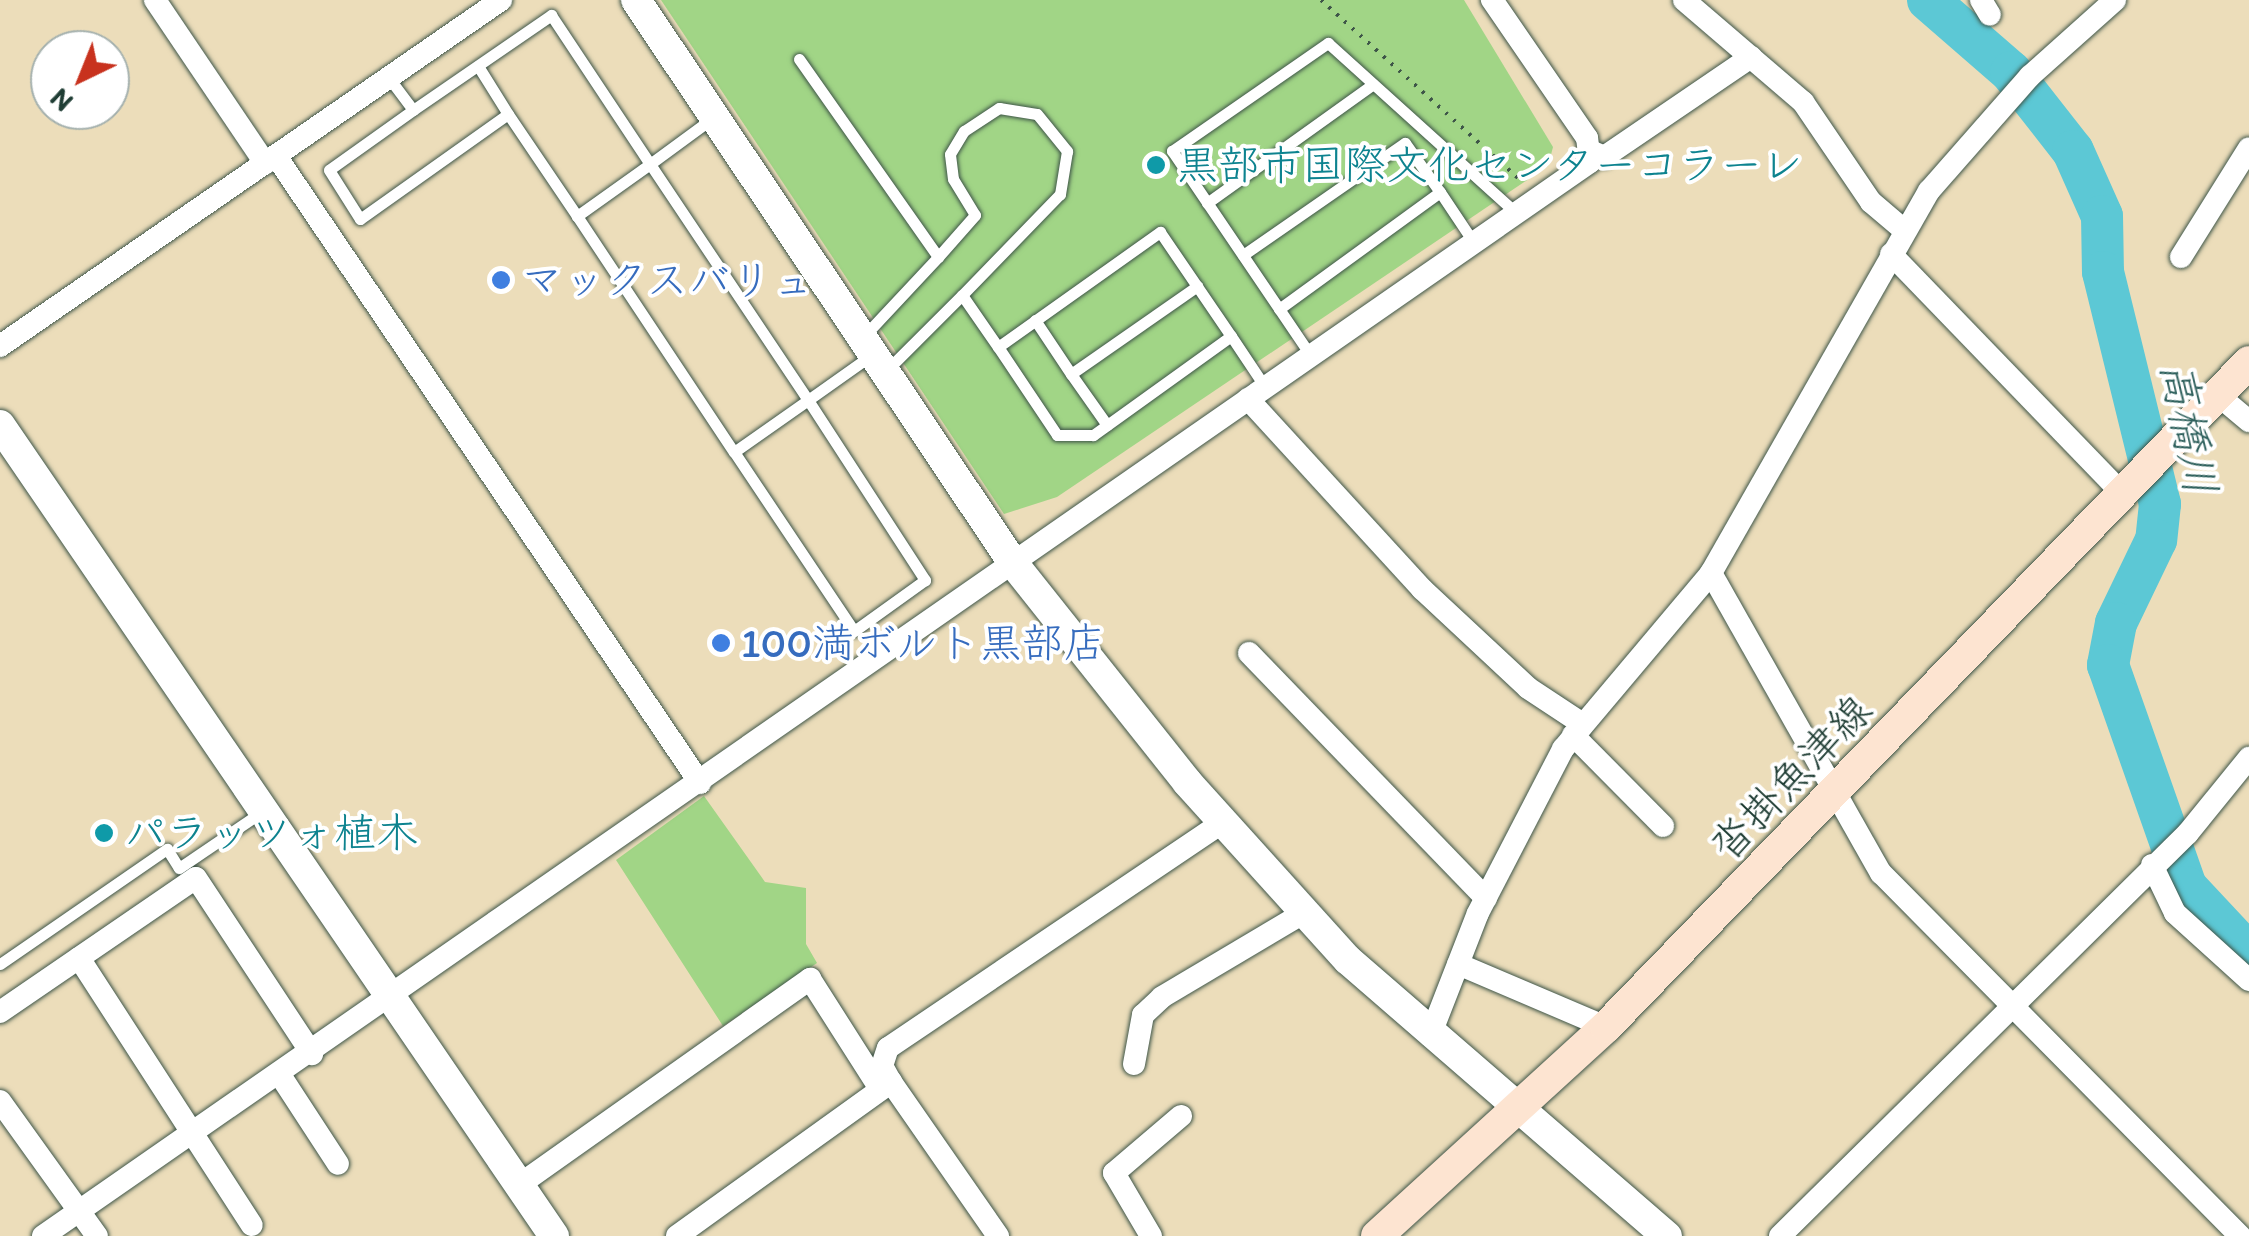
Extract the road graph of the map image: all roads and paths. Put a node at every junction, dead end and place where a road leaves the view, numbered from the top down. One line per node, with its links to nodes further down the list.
1 (155, 0): 20 (street)
2 (500, 0): 11 (street)
3 (636, 0): 15 (street)
4 (1321, 0): 23 (path)
5 (1492, 0): 19 (street)
6 (1684, 0): 8 (street)
7 (2115, 0): 27 (street)
8 (1751, 57): 19 (street); 27 (street)
9 (799, 59): 32 (lane)
10 (478, 66): 13 (lane); 14 (lane); 21 (lane)
11 (388, 78): 13 (lane); 20 (street)
12 (1373, 84): 16 (lane); 24 (lane); 24 (lane)
13 (413, 110): 14 (lane)
14 (508, 114): 26 (lane)
15 (714, 117): 21 (lane); 40 (street)
16 (1423, 130): 17 (lane); 25 (lane)
17 (1406, 143): 22 (lane); 30 (lane)
18 (2249, 148): 31 (street)
19 (1593, 152): 23 (street)
20 (271, 159): 38 (street); 57 (street)
21 (650, 164): 26 (lane); 46 (lane)
22 (1440, 192): 28 (lane); 35 (lane)
23 (1539, 198): 25 (street)
24 (1207, 203): 30 (lane)
25 (1516, 214): 28 (street)
26 (576, 216): 50 (lane)
27 (1904, 230): 29 (street)
28 (1474, 243): 41 (street)
29 (1891, 254): 51 (street); 53 (street)
30 (1243, 255): 35 (lane)
31 (2181, 256)
32 (938, 257): 34 (lane); 40 (lane)
33 (1197, 286): 36 (lane); 37 (lane); 43 (lane)
34 (962, 295): 39 (lane); 40 (lane)
35 (1279, 309): 41 (lane)
36 (1035, 320): 39 (lane); 43 (lane)
37 (1232, 336): 44 (lane); 49 (lane)
38 (0, 346)
39 (998, 347): 49 (lane)
40 (873, 355): 46 (lane); 52 (street)
41 (1310, 356): 44 (street)
42 (2249, 362): 45 (main road, 沓掛魚津線)
43 (1072, 374): 49 (lane)
44 (1257, 393): 52 (street); 55 (street)
45 (2219, 396): 47 (street); 51 (main road, 沓掛魚津線)
46 (808, 400): 50 (lane); 50 (lane)
47 (2249, 421)
48 (0, 425): 59 (street)
49 (1107, 425)
50 (734, 452)
51 (2124, 495): 58 (main road, 沓掛魚津線)
52 (1013, 563): 57 (street); 60 (street)
53 (1711, 573): 55 (street); 58 (street)
54 (1249, 653): 63 (street)
55 (1577, 729): 61 (street); 63 (street)
56 (2249, 758): 62 (street)
57 (700, 783): 69 (street)
58 (1834, 795): 70 (street); 72 (main road, 沓掛魚津線)
59 (263, 811): 66 (lane); 69 (street)
60 (1223, 822): 64 (street); 77 (street)
61 (1663, 826)
62 (2152, 865): 68 (street); 70 (street)
63 (1486, 898): 67 (street)
64 (1304, 912): 73 (street); 75 (street)
65 (78, 958): 71 (street); 74 (street); 81 (street)
66 (0, 964)
67 (1458, 964): 72 (street); 73 (street)
68 (2249, 980)
69 (391, 1000): 74 (street); 83 (street)
70 (2010, 1004): 94 (street); 95 (street)
71 (0, 1012)
72 (1606, 1027): 79 (main road, 沓掛魚津線)
73 (1430, 1036): 79 (street)
74 (312, 1054): 76 (street)
75 (1134, 1064)
76 (280, 1075): 81 (street); 82 (street)
77 (886, 1085): 83 (street); 89 (street); 90 (street)
78 (0, 1101): 84 (street)
79 (1517, 1112): 92 (main road, 沓掛魚津線); 93 (street)
80 (1181, 1116): 91 (street)
81 (193, 1134): 84 (street); 85 (street)
82 (338, 1164)
83 (519, 1184): 88 (street)
84 (80, 1211): 86 (street); 87 (street)
85 (252, 1225)
86 (43, 1236)
87 (98, 1236)
88 (554, 1236)
89 (677, 1236)
90 (998, 1236)
91 (1152, 1236)
92 (1378, 1236)
93 (1666, 1236)
94 (1780, 1236)
95 (2240, 1236)

